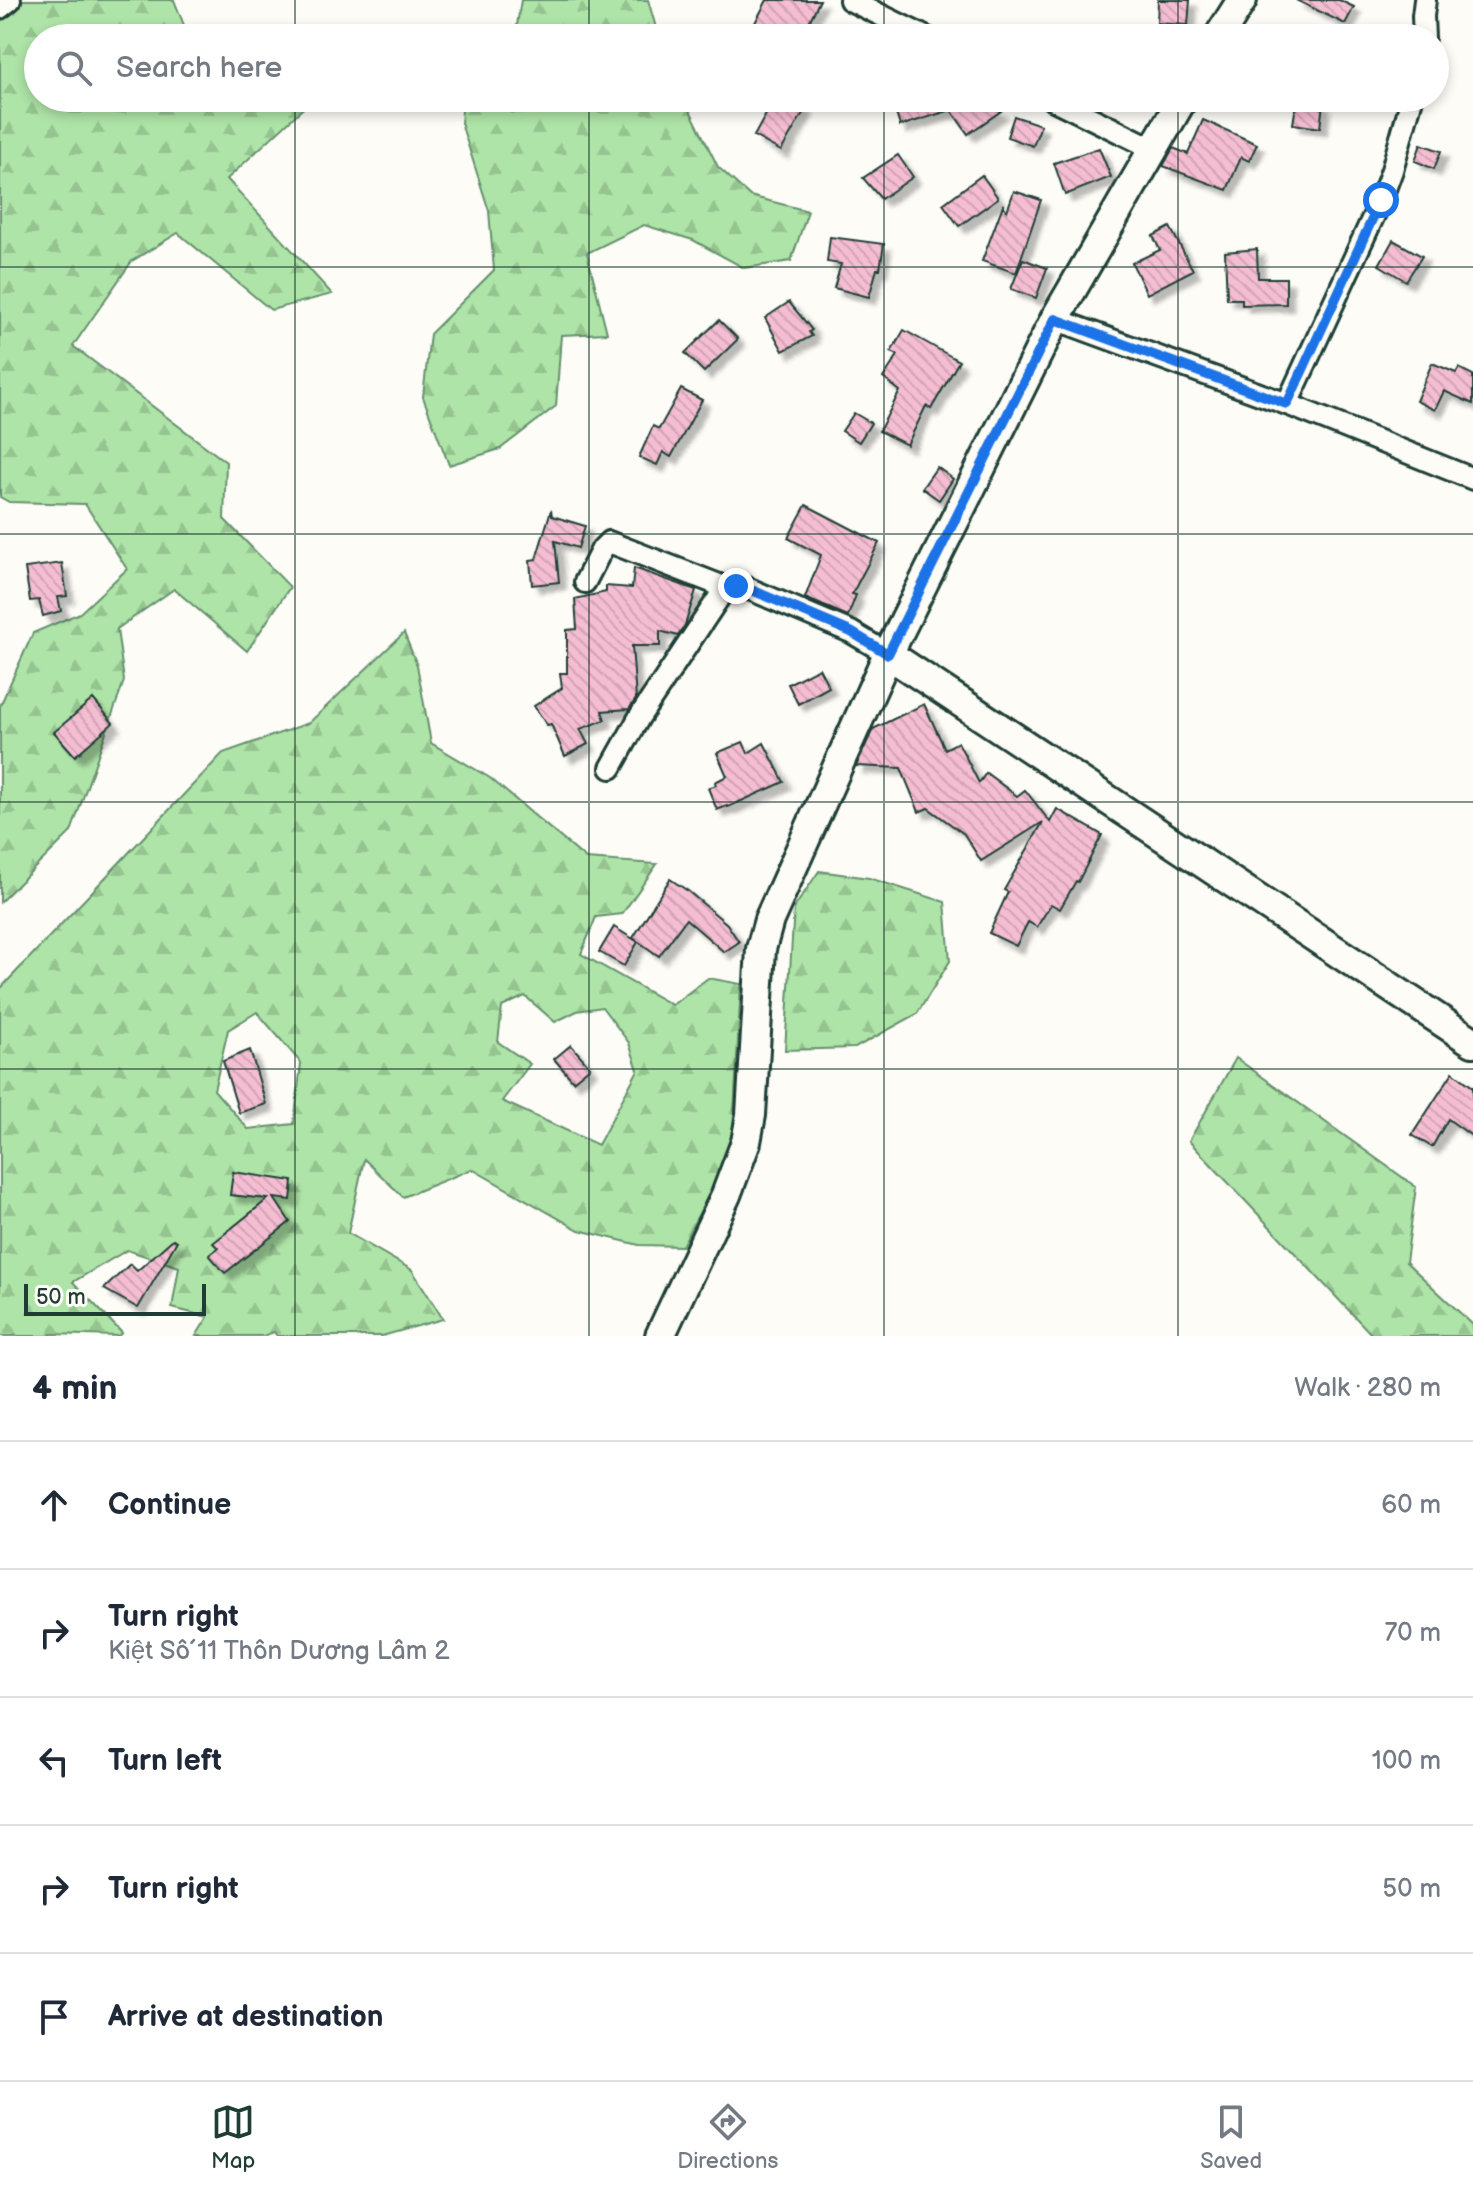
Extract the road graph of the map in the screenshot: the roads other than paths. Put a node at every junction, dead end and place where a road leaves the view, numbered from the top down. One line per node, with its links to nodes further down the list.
1 (10, 0): 5 (street)
2 (850, 0): 6 (street)
3 (1242, 0): 7 (street)
4 (1425, 0): 8 (street)
5 (0, 8)
6 (899, 24)
7 (1227, 24)
8 (1423, 24)
9 (1079, 112): 12 (street)
10 (1175, 112): 12 (street)
11 (1408, 112): 14 (street)
12 (1154, 149): 13 (street)
13 (1055, 319): 14 (street); 18 (street)
14 (1287, 404): 15 (street)
15 (1473, 479)
16 (585, 582): 17 (street)
17 (727, 588): 18 (street); 19 (street)
18 (888, 654): 20 (street); 21 (street)
19 (611, 768)
20 (1473, 1042)
21 (660, 1336)

